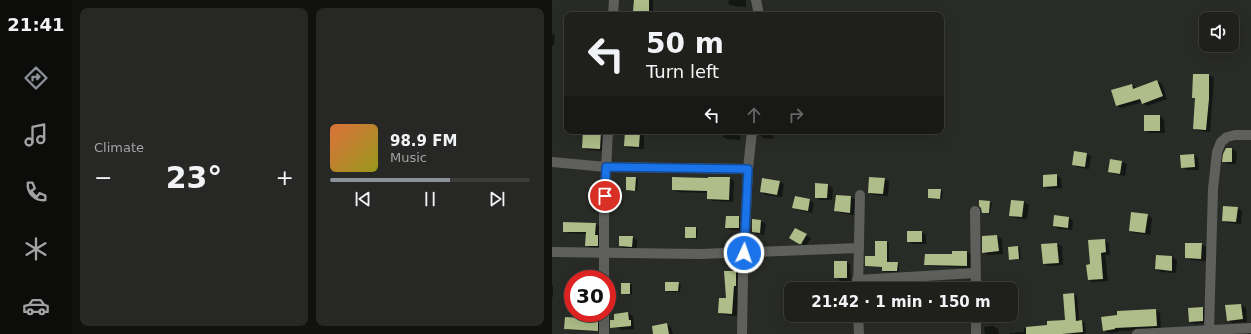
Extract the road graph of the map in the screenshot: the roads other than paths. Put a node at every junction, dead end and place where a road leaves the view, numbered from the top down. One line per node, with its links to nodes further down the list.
1 (614, 0): 3 (street)
2 (756, 0): 4 (street)
3 (613, 12)
4 (758, 12)
5 (608, 134): 9 (street)
6 (752, 134): 10 (street)
7 (1251, 135): 26 (street)
8 (552, 162): 9 (street)
9 (606, 167): 10 (street); 15 (street)
10 (748, 169): 16 (street)
11 (860, 195): 13 (street)
12 (975, 211): 18 (street)
13 (859, 248): 16 (street); 19 (street)
14 (552, 252): 15 (street)
15 (604, 253): 16 (street); 17 (street)
16 (744, 253): 28 (street)
17 (604, 270)
18 (976, 273): 20 (street); 21 (street)
19 (858, 282)
20 (888, 282)
21 (976, 282)
22 (604, 322): 27 (street)
23 (858, 322): 29 (street)
24 (976, 322): 30 (street)
25 (1251, 328): 26 (street)
26 (1209, 330): 31 (street)
27 (604, 334)
28 (742, 334)
29 (859, 334)
30 (976, 334)
31 (1137, 334)

